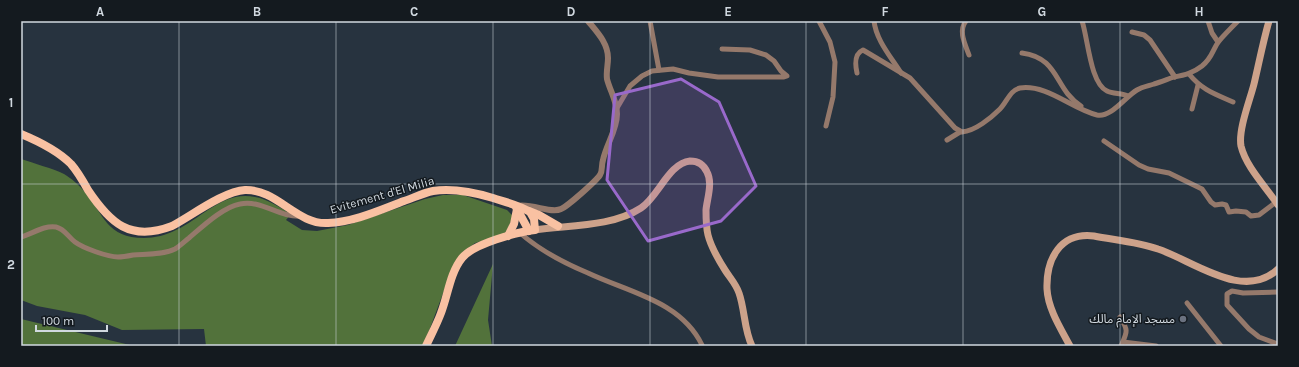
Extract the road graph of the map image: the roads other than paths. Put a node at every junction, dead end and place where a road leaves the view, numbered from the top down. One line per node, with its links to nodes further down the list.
1 (588, 21): 23 (street)
2 (650, 21): 15 (street)
3 (819, 21): 26 (street)
4 (874, 21): 17 (street)
5 (966, 21): 14 (street)
6 (1082, 21): 21 (street)
7 (1208, 21): 11 (street)
8 (1238, 21): 11 (street)
9 (1269, 21): 31 (main road)
10 (1132, 32): 19 (street)
11 (1218, 42): 18 (street)
12 (722, 49): 15 (street)
13 (1022, 53): 25 (street)
14 (969, 55)
15 (659, 70): 23 (street)
16 (857, 73): 17 (street)
17 (901, 73): 27 (street)
18 (1189, 74): 19 (street); 20 (street)
19 (1175, 77): 21 (street)
20 (1198, 85): 22 (street); 24 (street)
21 (1128, 96): 25 (street)
22 (1233, 102)
23 (616, 108): 32 (street)
24 (1192, 109)
25 (1090, 112): 27 (street)
26 (826, 126)
27 (960, 132): 29 (street)
28 (21, 134): 34 (main road, Evitement d'El Milia)
29 (948, 140)
30 (1104, 141): 31 (street)
31 (1277, 204)
32 (516, 208): 33 (main road, Evitement d'El Milia); 34 (main road, Evitement d'El Milia); 36 (main road); 38 (main road)
33 (526, 210): 35 (main road, Evitement d'El Milia); 36 (main road)
34 (303, 216): 39 (street)
35 (558, 226): 36 (main road); 48 (main road)
36 (532, 230): 37 (main road)
37 (519, 232): 38 (main road); 46 (street)
38 (508, 236): 47 (main road)
39 (21, 238)
40 (1278, 269): 49 (main road)
41 (1278, 292): 45 (street)
42 (1187, 303): 51 (street)
43 (1120, 317): 44 (street)
44 (1122, 344): 50 (street)
45 (1278, 344)
46 (702, 345)
47 (426, 346)
48 (752, 346)
49 (1070, 346)
50 (1156, 346)
51 (1221, 346)

